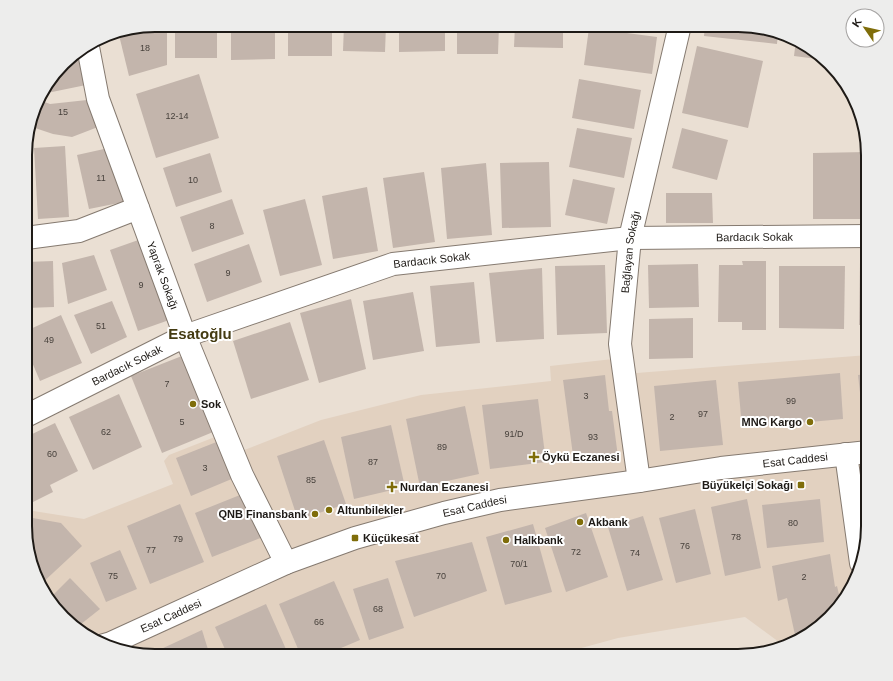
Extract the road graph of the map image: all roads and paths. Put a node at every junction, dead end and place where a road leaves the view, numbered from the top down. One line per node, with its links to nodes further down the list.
1 (678, 32): 6 (street, Bağlayan Sokağı)
2 (89, 52): 3 (street, Yaprak Sokağı)
3 (138, 208): 5 (street); 7 (street, Yaprak Sokağı)
4 (861, 236): 6 (street, Bardacık Sokak)
5 (32, 237)
6 (630, 238): 7 (street, Bardacık Sokak); 11 (street, Bağlayan Sokağı)
7 (185, 336): 8 (street, Bardacık Sokak); 13 (street, Yaprak Sokağı)
8 (32, 413)
9 (861, 453): 10 (street, Esat Caddesi)
10 (846, 454): 11 (street, Esat Caddesi); 12 (street)
11 (639, 481): 13 (street, Esat Caddesi)
12 (859, 549)
13 (286, 563): 14 (street, Esat Caddesi)
14 (115, 642)

